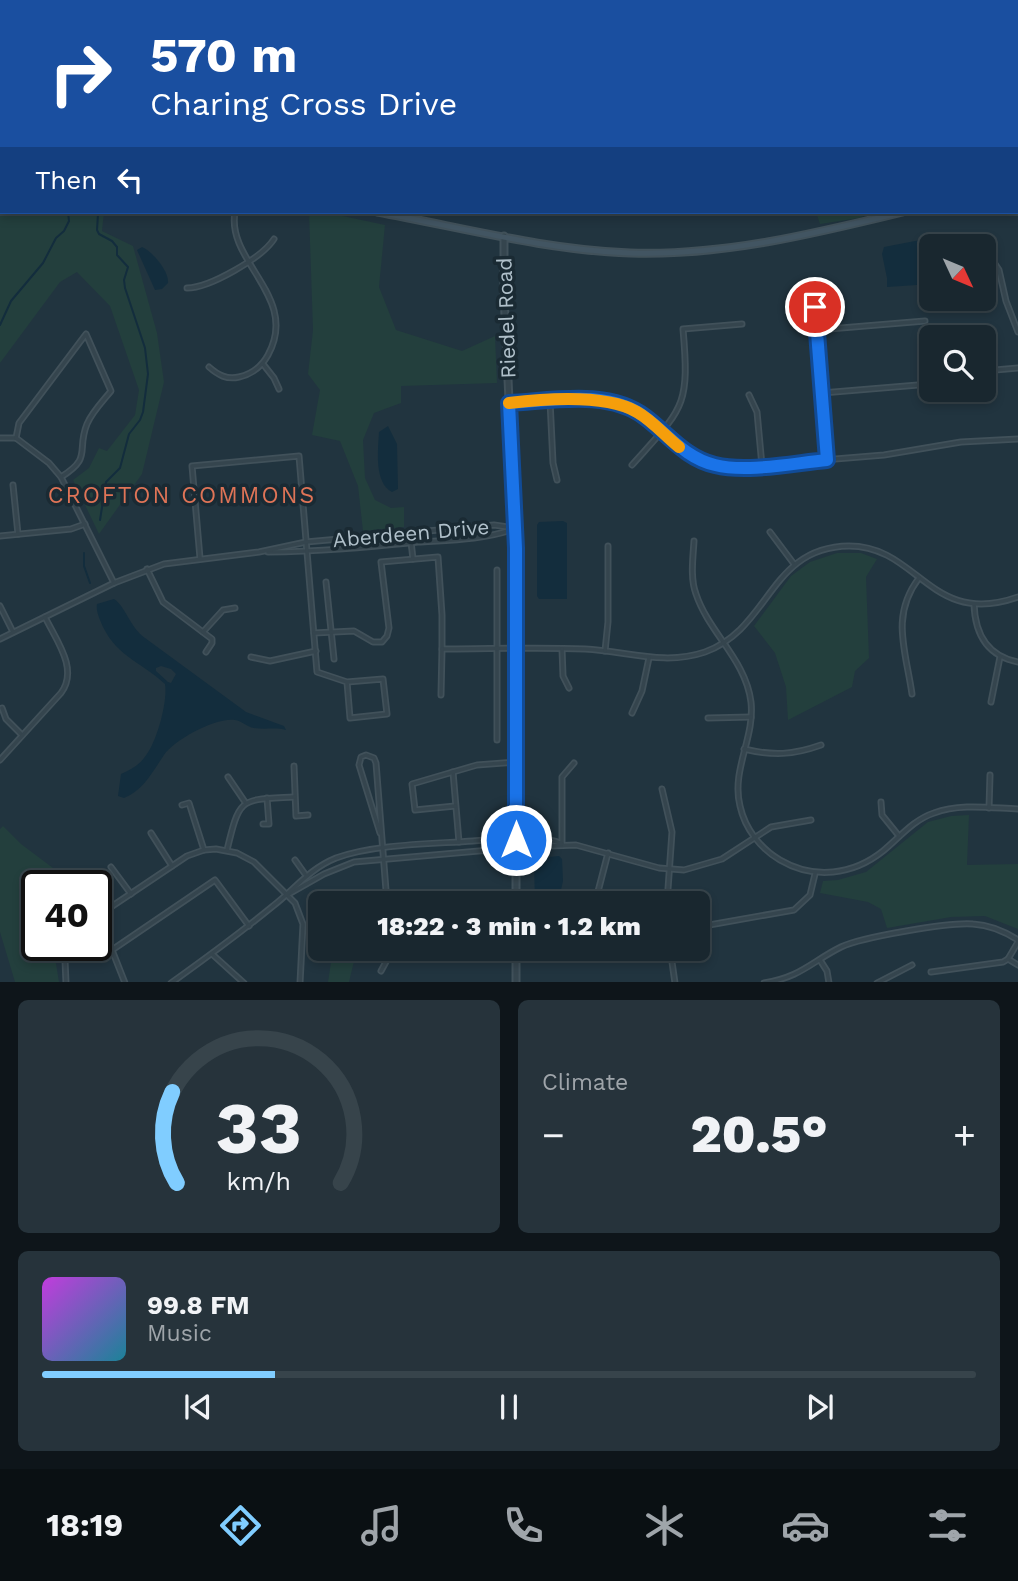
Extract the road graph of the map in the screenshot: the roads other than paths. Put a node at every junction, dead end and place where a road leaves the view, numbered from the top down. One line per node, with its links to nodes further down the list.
1 (235, 214): 6 (street)
2 (388, 214): 4 (main road)
3 (895, 214): 4 (main road)
4 (504, 236): 23 (street, Riedel Road)
5 (274, 239): 6 (street)
6 (249, 260): 9 (street); 14 (street)
7 (996, 266): 13 (street)
8 (813, 284): 12 (street)
9 (187, 288)
10 (925, 321): 12 (street)
11 (742, 324): 24 (street)
12 (817, 330): 20 (street)
13 (1018, 332)
14 (262, 364): 15 (street); 19 (street)
15 (209, 367)
16 (1018, 368): 17 (street)
17 (996, 370)
18 (919, 385): 20 (street)
19 (279, 389)
20 (822, 393): 28 (street)
21 (748, 395): 30 (street)
22 (550, 401): 23 (street); 24 (street); 32 (street)
23 (509, 403): 35 (street, Riedel Road)
24 (662, 431): 29 (street); 30 (street)
25 (0, 438): 26 (street)
26 (16, 438): 31 (street); 31 (street)
27 (1018, 439): 28 (street)
28 (827, 460): 30 (street)
29 (632, 465)
30 (762, 466)
31 (61, 477): 34 (street)
32 (557, 480)
33 (13, 485): 38 (street)
34 (85, 524): 38 (street); 53 (street)
35 (516, 528): 36 (street, Aberdeen Drive); 42 (street, Aberdeen Drive); 67 (street, Riedel Road)
36 (410, 532): 41 (street, Aberdeen Drive); 42 (street)
37 (770, 532): 48 (street)
38 (18, 534): 39 (street)
39 (0, 536)
40 (694, 541): 64 (street)
41 (306, 542): 44 (street, Aberdeen Drive); 45 (street); 46 (street)
42 (411, 543): 45 (street, Aberdeen Drive); 47 (street)
43 (608, 546): 69 (street)
44 (260, 552): 45 (street, Aberdeen Drive); 46 (street, Aberdeen Drive)
45 (307, 552): 62 (street)
46 (200, 558): 49 (street, Aberdeen Drive)
47 (413, 559): 59 (street); 65 (street)
48 (794, 564): 51 (street); 64 (street)
49 (147, 569): 53 (street, Aberdeen Drive); 61 (street)
50 (497, 570): 66 (street)
51 (919, 578): 55 (street); 79 (street)
52 (326, 582): 59 (street)
53 (114, 583): 58 (street, Aberdeen Drive)
54 (1018, 597): 55 (street)
55 (974, 604): 73 (street)
56 (0, 606): 60 (street)
57 (234, 608): 61 (street)
58 (45, 617): 60 (street, Aberdeen Drive); 86 (street)
59 (331, 631): 62 (street); 75 (street)
60 (13, 632): 63 (street, Aberdeen Drive)
61 (204, 632): 71 (street)
62 (314, 633): 70 (street)
63 (0, 639)
64 (724, 642): 74 (street); 84 (street)
65 (442, 649): 66 (street); 80 (street)
66 (497, 649): 67 (street); 87 (street)
67 (516, 649): 68 (street); 91 (street, Riedel Road)
68 (562, 649): 69 (street); 78 (street)
69 (605, 650): 74 (street)
70 (316, 651): 72 (street); 77 (street)
71 (206, 652)
72 (251, 657)
73 (1000, 657): 76 (street); 81 (street)
74 (649, 658): 83 (street)
75 (334, 659)
76 (1018, 662)
77 (347, 682): 77 (street)
78 (569, 688)
79 (912, 694)
80 (442, 695)
81 (991, 702)
82 (2, 708): 86 (street)
83 (632, 713)
84 (751, 717): 85 (street); 89 (street)
85 (708, 719)
86 (22, 735): 90 (street)
87 (497, 740)
88 (821, 745): 89 (street)
89 (744, 749): 112 (street)
90 (0, 760)
91 (516, 762): 94 (street); 113 (street, Riedel Road)
92 (574, 763): 115 (street)
93 (294, 766): 98 (street)
94 (453, 772): 103 (street); 103 (street)
95 (990, 775): 104 (street)
96 (228, 776): 100 (street)
97 (662, 789): 125 (street)
98 (294, 797): 99 (street); 106 (street)
99 (267, 798): 100 (street); 108 (street)
100 (245, 802): 119 (street)
101 (881, 802): 111 (street)
102 (182, 805): 118 (street)
103 (456, 806): 114 (street)
104 (989, 808): 105 (street); 111 (street)
105 (1018, 809)
106 (308, 815)
107 (811, 820): 112 (street)
108 (263, 824)
109 (150, 833): 123 (street)
110 (380, 833): 110 (street); 116 (street)
111 (899, 836): 126 (street)
112 (754, 837): 125 (street); 126 (street)
113 (516, 840): 114 (street); 115 (street); 117 (street, Riedel Road)
114 (459, 842): 116 (street)
115 (562, 844): 117 (street); 120 (street)
116 (383, 849): 121 (street); 127 (street)
117 (516, 849): 121 (street); 129 (street, Riedel Road)
118 (204, 850): 119 (street); 123 (street)
119 (227, 850): 133 (street)
120 (608, 853): 125 (street); 130 (street)
121 (384, 859): 128 (street); 133 (street)
122 (295, 860): 127 (street)
123 (172, 866): 132 (street)
124 (111, 867): 132 (street)
125 (669, 870): 131 (street)
126 (815, 873): 135 (street)
127 (305, 874): 133 (street)
128 (386, 891)
129 (516, 891)
130 (598, 891)
131 (668, 891)
132 (131, 894): 134 (street)
133 (287, 895): 136 (street); 153 (street)
134 (112, 906)
135 (710, 925)
136 (249, 926): 138 (street); 150 (street)
137 (1018, 941): 139 (street); 140 (street)
138 (211, 953): 151 (street); 152 (street)
139 (1008, 959): 146 (street); 148 (street)
140 (820, 960): 156 (street); 157 (street)
141 (65, 961): 149 (street)
142 (386, 961): 147 (street)
143 (516, 961): 154 (street)
144 (672, 961): 155 (street)
145 (912, 965): 158 (street)
146 (1018, 965)
147 (381, 971)
148 (930, 972)
149 (66, 982)
150 (125, 982)
151 (171, 982)
152 (244, 982)
153 (300, 982)
154 (516, 982)
155 (675, 982)
156 (764, 982)
157 (829, 982)
158 (877, 982)

